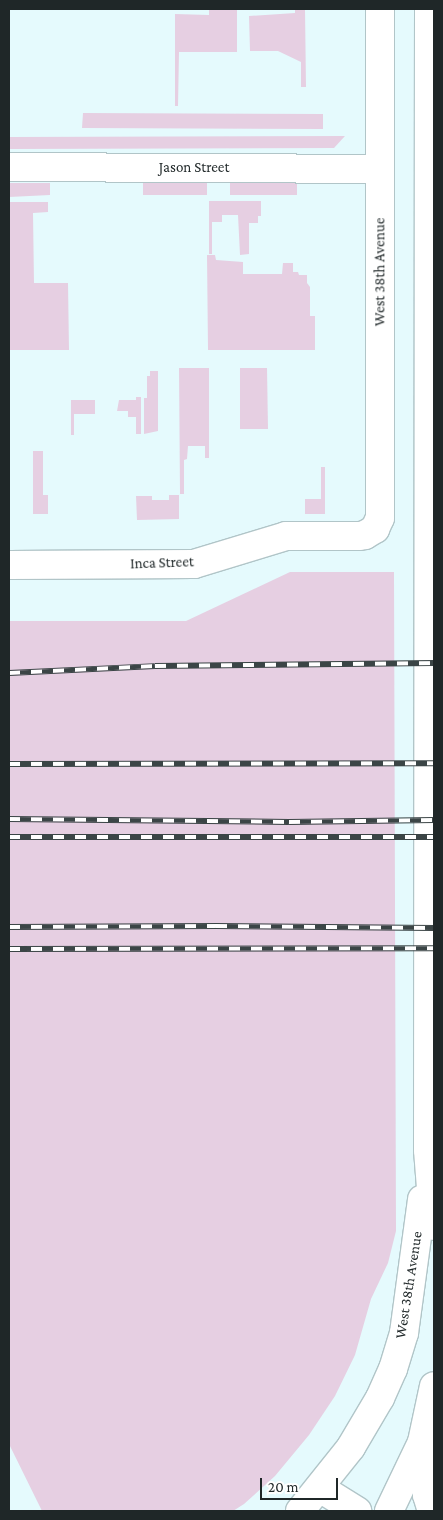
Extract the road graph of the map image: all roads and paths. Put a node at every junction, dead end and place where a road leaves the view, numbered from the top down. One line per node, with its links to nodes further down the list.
1 (380, 9): 4 (main road, West 38th Avenue)
2 (430, 9): 7 (main road, West 38th Avenue)
3 (9, 167): 4 (main road, Jason Street)
4 (380, 169): 5 (main road, West 38th Avenue)
5 (371, 533): 6 (main road, Inca Street)
6 (9, 565)
7 (428, 1150): 8 (main road, West 38th Avenue); 11 (main road, West 38th Avenue)
8 (434, 1226)
9 (434, 1386): 10 (main road)
10 (429, 1415): 13 (main road); 14 (main road)
11 (307, 1505): 12 (main road)
12 (357, 1511)
13 (389, 1511)
14 (432, 1511)

